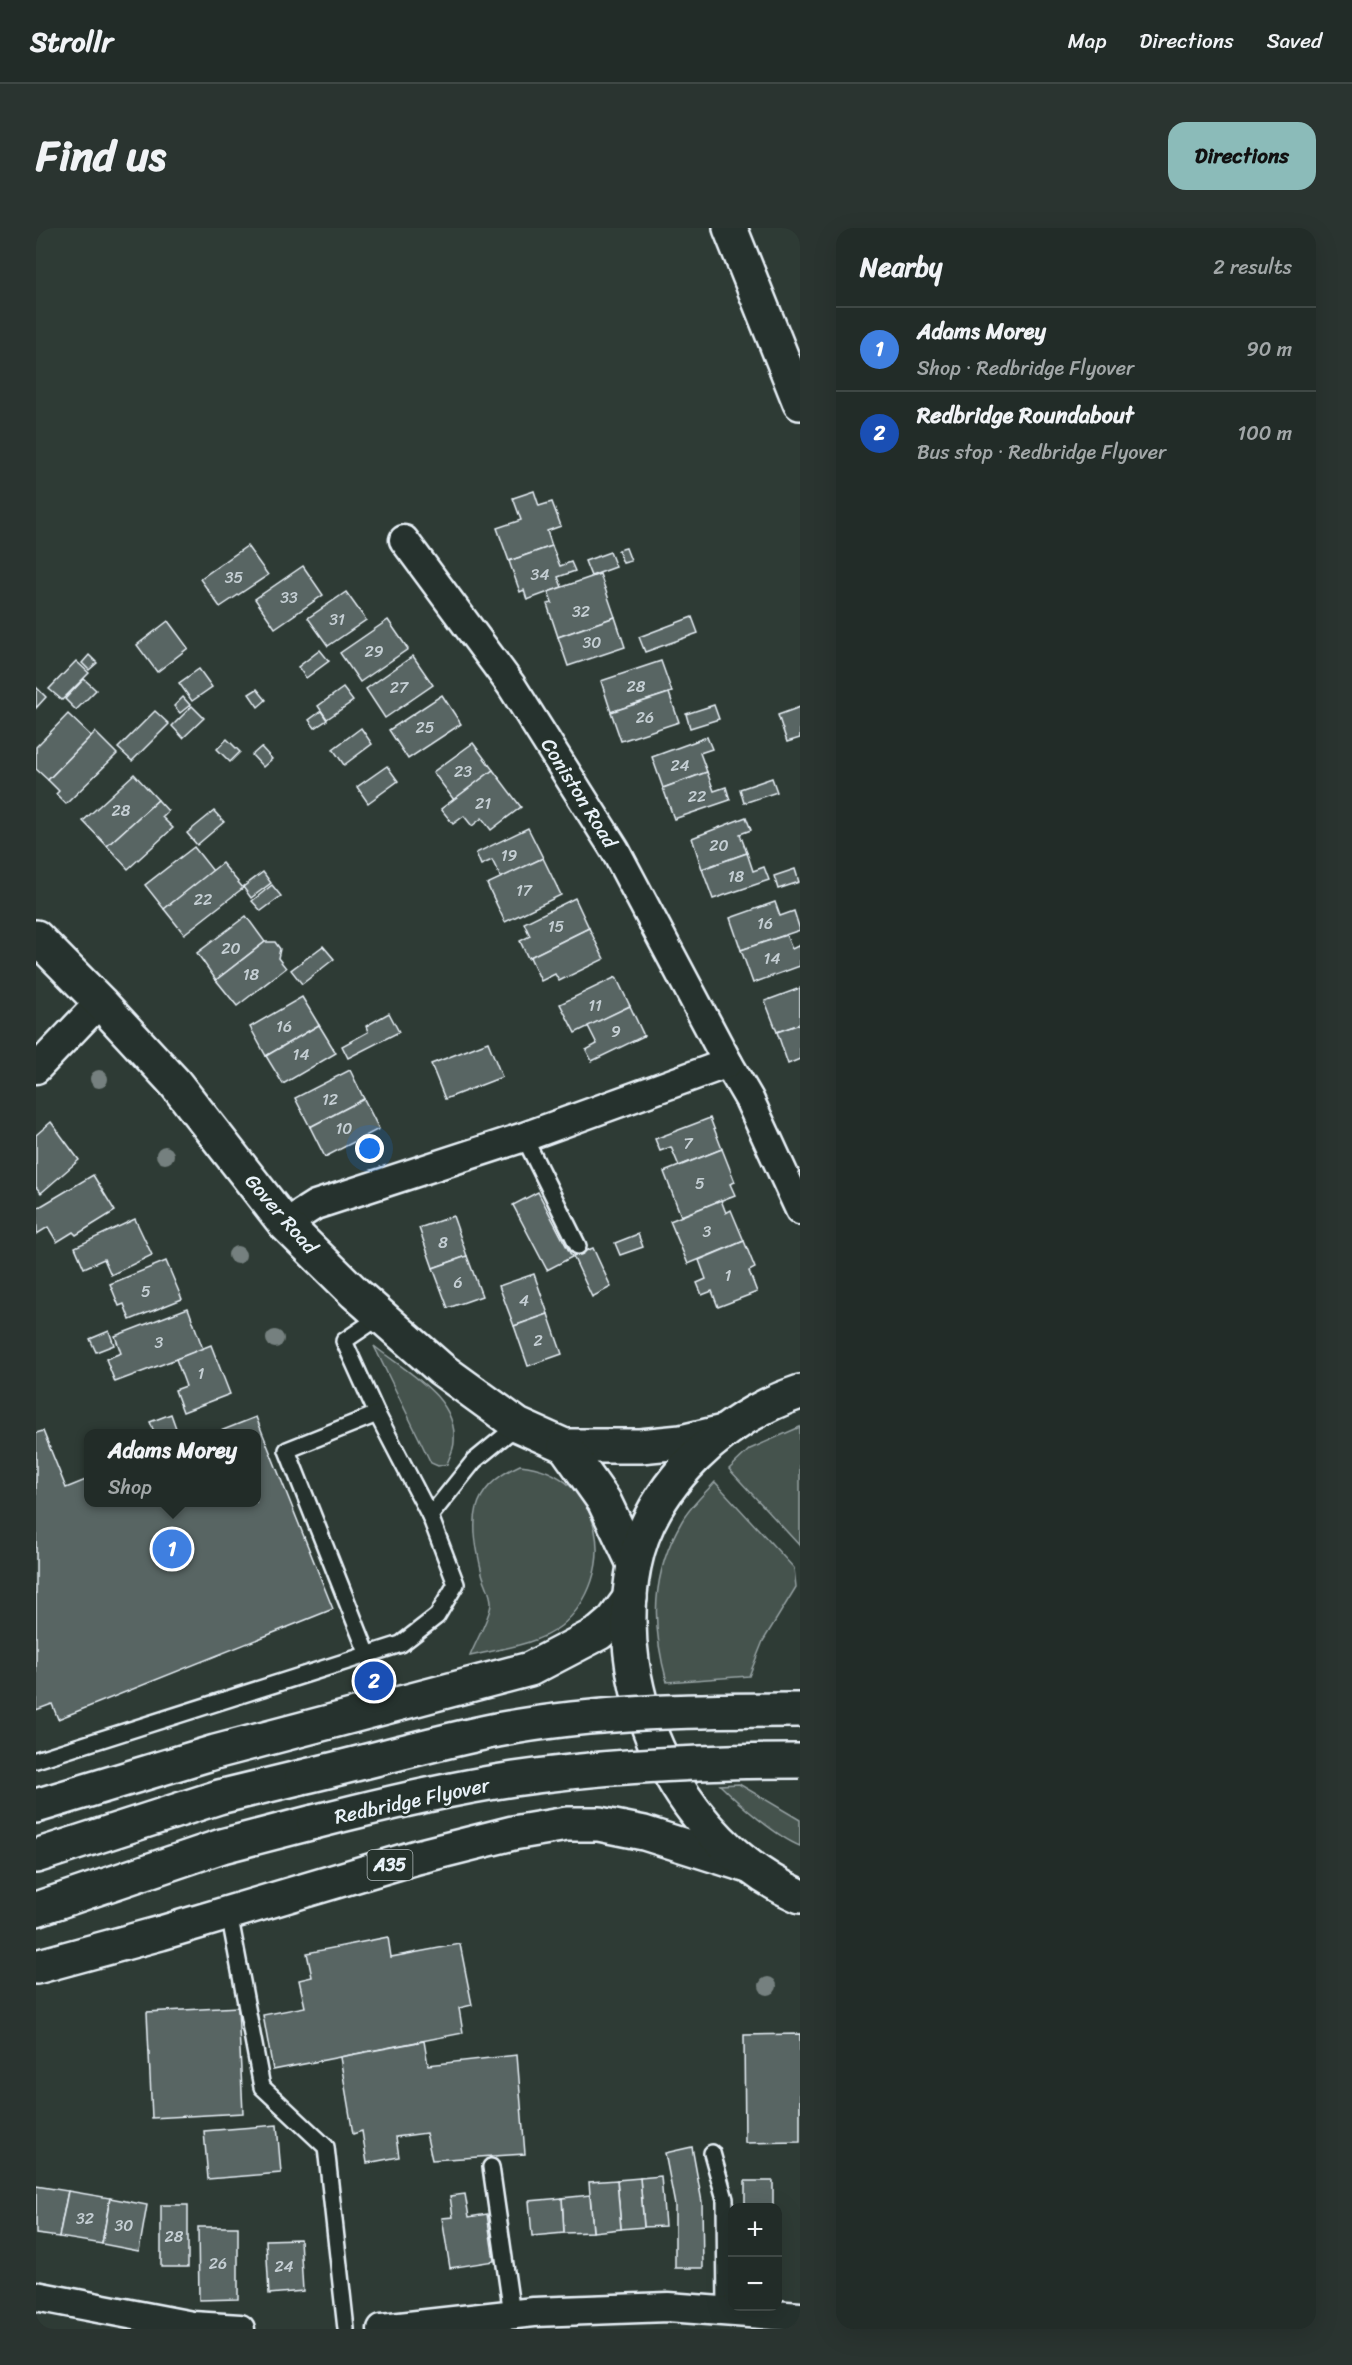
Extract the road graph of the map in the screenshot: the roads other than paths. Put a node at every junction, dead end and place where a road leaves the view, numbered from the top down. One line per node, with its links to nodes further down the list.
1 (730, 228): 2 (main road)
2 (800, 403)
3 (404, 540): 6 (street, Coniston Road)
4 (36, 938): 5 (main road, Gover Road)
5 (100, 1002): 7 (street); 10 (main road, Gover Road)
6 (728, 1063): 8 (street); 9 (street, Coniston Road)
7 (36, 1069)
8 (524, 1137): 10 (street); 11 (lane)
9 (800, 1210)
10 (285, 1224): 12 (main road, Gover Road)
11 (578, 1246)
12 (381, 1316): 14 (lane); 15 (main road, Gover Road)
13 (800, 1392): 16 (main road)
14 (377, 1414): 18 (lane); 21 (lane)
15 (518, 1425): 17 (main road, Gover Road); 18 (lane)
16 (723, 1432): 17 (main road, Gover Road); 19 (main road)
17 (565, 1446): 19 (main road)
18 (430, 1516): 21 (lane)
19 (634, 1564): 20 (main road)
20 (630, 1598): 25 (main road); 27 (main road)
21 (368, 1655): 23 (lane)
22 (800, 1710): 26 (main road, bridge)
23 (36, 1760)
24 (800, 1761): 29 (main road, Redbridge Flyover, bridge)
25 (36, 1806)
26 (36, 1856)
27 (748, 1866): 28 (main road); 30 (main road, A35)
28 (800, 1896)
29 (36, 1909)
30 (229, 1913): 31 (main road, A35); 39 (lane)
31 (36, 1967)
32 (712, 2153): 35 (lane)
33 (491, 2167): 36 (lane)
34 (36, 2296): 38 (street)
35 (726, 2312): 36 (street); 37 (street)
36 (513, 2314): 40 (street)
37 (800, 2317)
38 (240, 2329)
39 (346, 2329)
40 (382, 2329)

